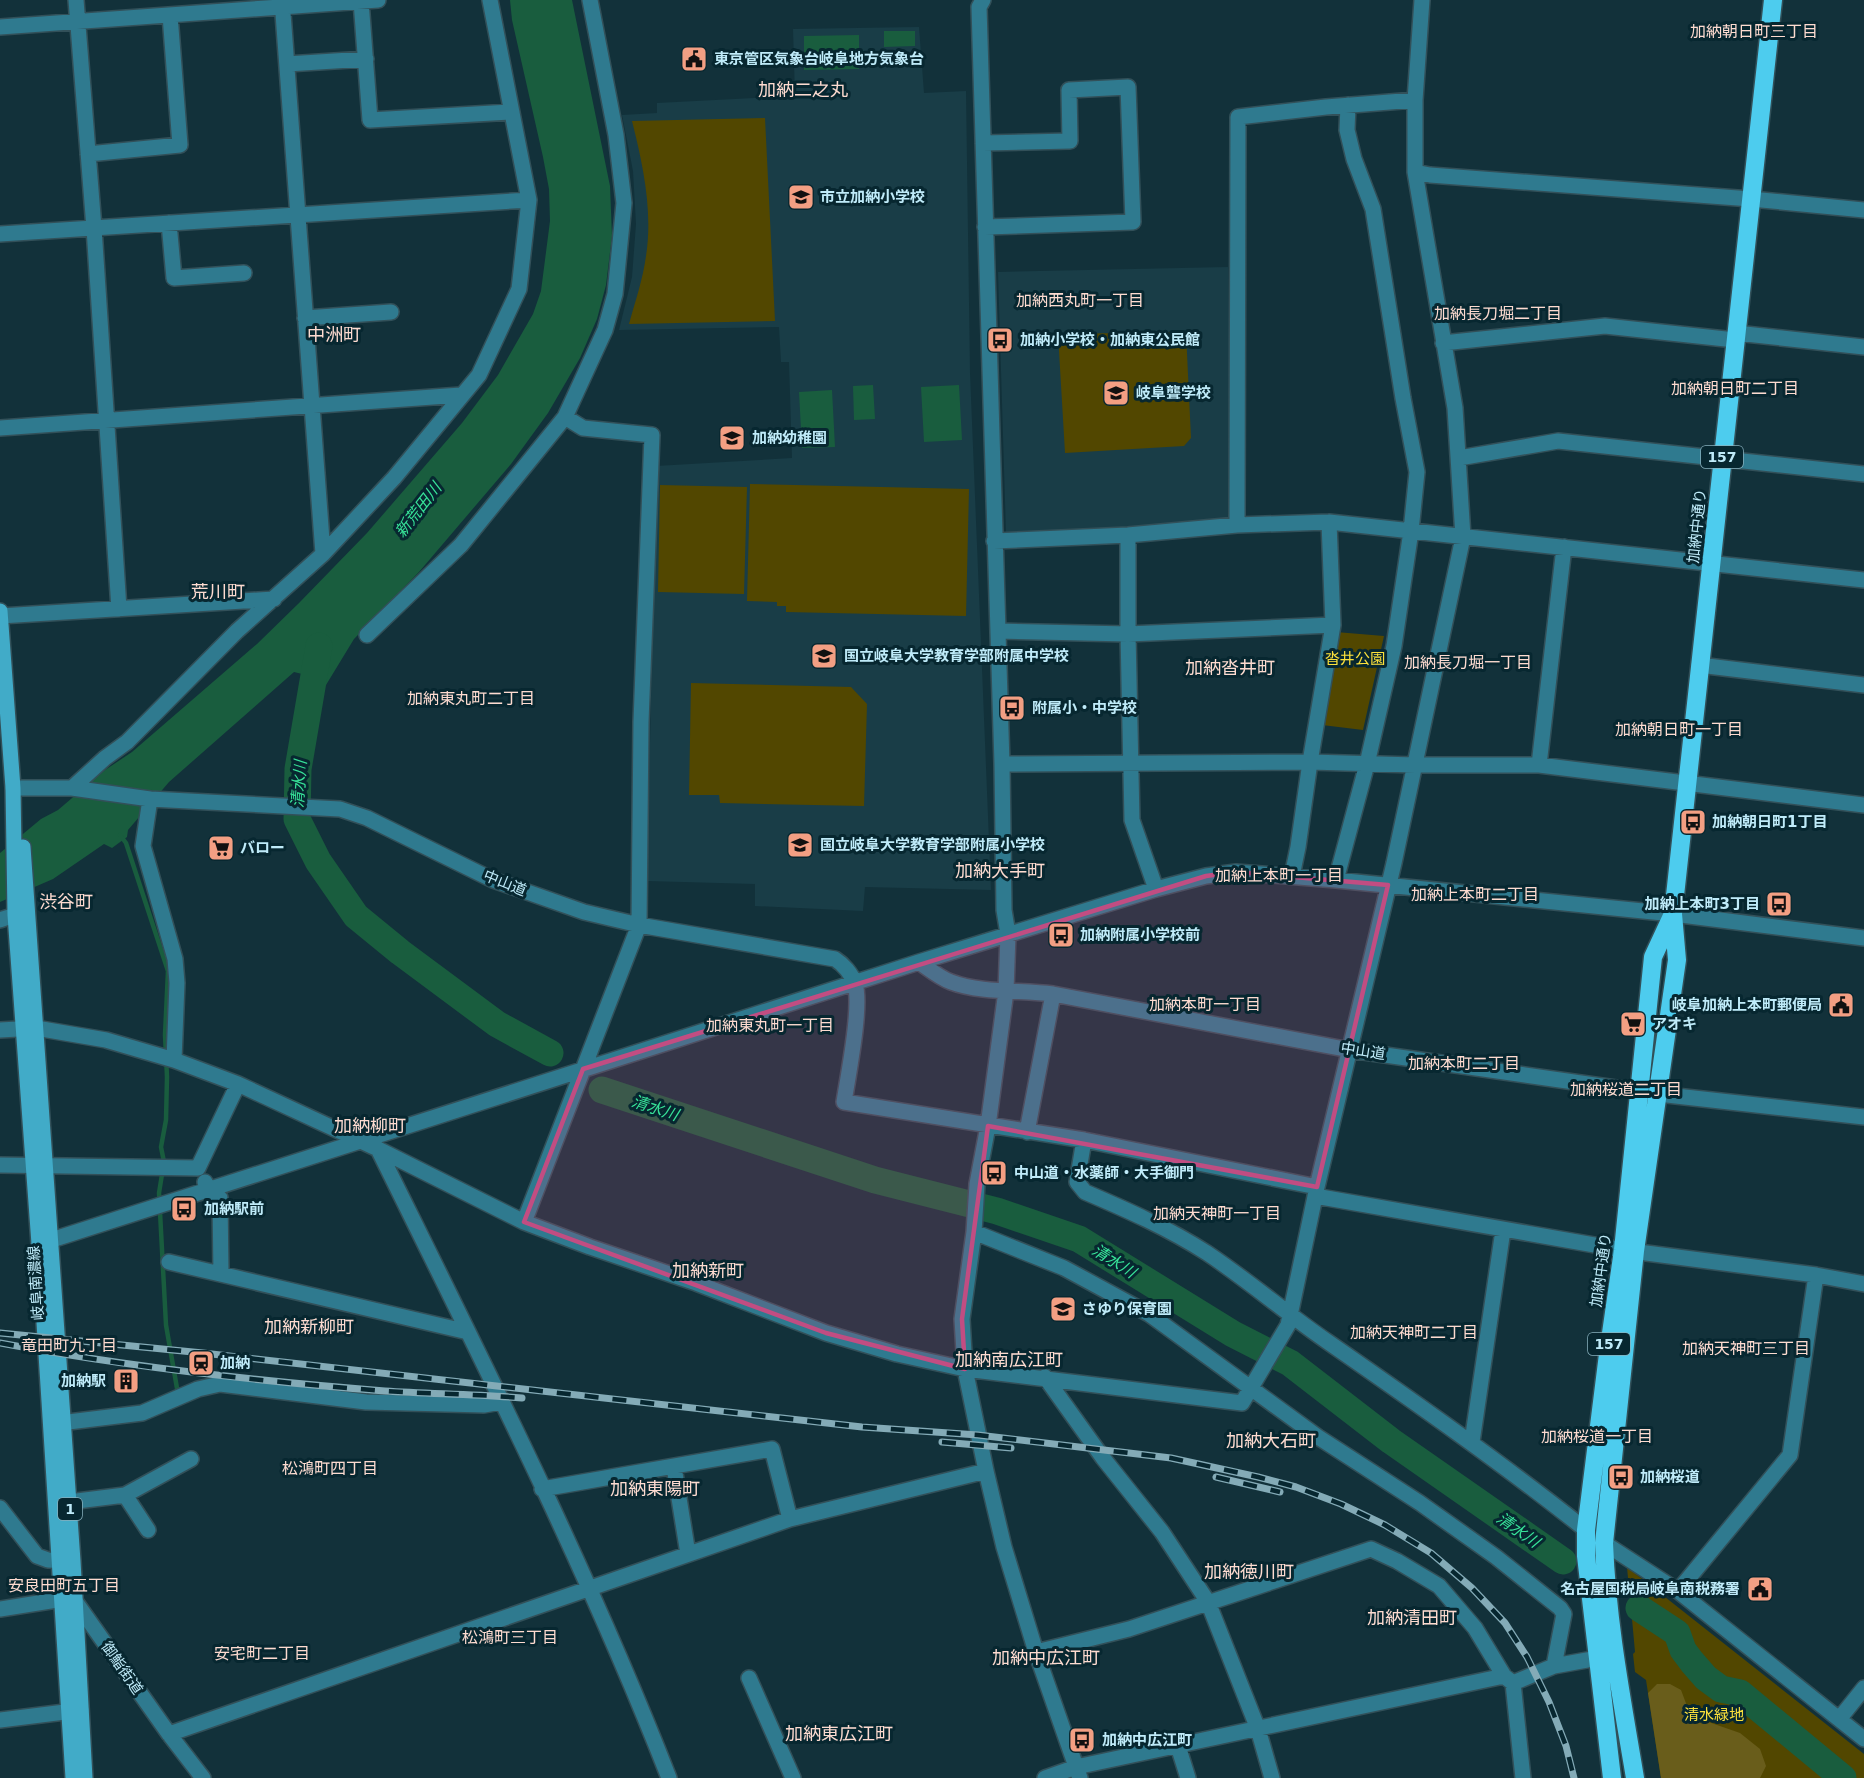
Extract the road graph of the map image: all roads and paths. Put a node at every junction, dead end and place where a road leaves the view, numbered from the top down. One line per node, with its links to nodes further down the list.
1 (76, 0): 11 (street)
2 (378, 0): 8 (street)
3 (490, 0): 17 (street)
4 (590, 0): 37 (street)
5 (983, 0): 18 (street)
6 (1422, 0): 15 (street)
7 (1773, 0): 21 (highway, 加納中通り / 157)
8 (361, 1): 9 (street); 13 (street)
9 (282, 3): 10 (street); 14 (street)
10 (170, 15): 11 (street); 19 (street)
11 (77, 21): 12 (street); 19 (street)
12 (0, 27)
13 (366, 59): 14 (street); 17 (street)
14 (286, 64): 24 (street)
15 (1415, 100): 16 (street); 20 (street)
16 (1348, 105): 44 (street); 45 (street)
17 (512, 112): 22 (street)
18 (983, 143): 26 (street); 26 (street)
19 (88, 154): 27 (street)
20 (1415, 172): 21 (street); 33 (street)
21 (1751, 199): 23 (street); 32 (highway, 加納中通り / 157)
22 (529, 200): 24 (street); 35 (street)
23 (1864, 210)
24 (297, 214): 25 (street); 31 (street)
25 (169, 223): 27 (street); 29 (street)
26 (986, 227): 48 (street)
27 (93, 228): 28 (street); 38 (street)
28 (0, 234)
29 (244, 273)
30 (391, 312): 31 (street)
31 (305, 318): 36 (street)
32 (1736, 336): 33 (street); 34 (street); 41 (highway, 加納中通り / 157)
33 (1443, 343): 40 (street)
34 (1864, 347)
35 (461, 395): 36 (street); 50 (street)
36 (311, 407): 38 (street); 50 (street)
37 (565, 417): 60 (street); 80 (street)
38 (107, 422): 39 (street); 54 (street)
39 (0, 428)
40 (1460, 458): 41 (street); 47 (street)
41 (1722, 459): 42 (street); 51 (highway, 加納中通り / 157)
42 (1864, 474)
43 (1329, 522): 44 (street); 45 (street); 57 (street)
44 (1237, 525): 46 (street)
45 (1411, 531): 47 (street); 66 (street)
46 (1128, 535): 48 (street); 59 (street)
47 (1463, 537): 49 (street); 67 (street)
48 (994, 541): 58 (street)
49 (1564, 547): 51 (street); 68 (street)
50 (323, 554): 53 (street)
51 (1710, 564): 52 (street); 61 (highway, 加納中通り / 157)
52 (1864, 580)
53 (274, 598): 54 (street); 71 (street)
54 (119, 609): 56 (street)
55 (0, 611): 56 (main road, 岐阜南濃線 / 1)
56 (0, 616): 70 (main road, 岐阜南濃線 / 1)
57 (1334, 625): 59 (street); 63 (street)
58 (998, 631): 59 (street); 65 (street)
59 (1128, 634): 64 (street)
60 (367, 635)
61 (1699, 665): 62 (street); 69 (highway, 加納中通り / 157)
62 (1864, 685)
63 (1310, 762): 64 (street); 66 (street); 74 (street)
64 (1132, 763): 65 (street); 77 (street)
65 (1002, 764): 81 (street)
66 (1367, 765): 67 (street); 75 (street)
67 (1415, 765): 68 (street); 76 (street)
68 (1539, 765): 69 (street)
69 (1686, 782): 73 (street); 79 (highway, 加納中通り / 157)
70 (6, 788): 71 (street, 中山道); 78 (main road, 岐阜南濃線 / 1)
71 (72, 788): 72 (street, 中山道)
72 (150, 799): 80 (street, 中山道); 90 (street)
73 (1864, 805)
74 (1292, 876): 75 (street); 77 (street)
75 (1336, 880): 76 (street)
76 (1388, 885): 79 (street); 89 (street)
77 (1156, 889): 81 (street)
78 (14, 910): 87 (main road, 岐阜南濃線 / 1)
79 (1673, 914): 82 (street); 93 (highway, 加納中通り / 157); 94 (highway, 加納中通り / 157)
80 (639, 925): 84 (street, 中山道); 91 (street)
81 (1008, 934): 83 (street); 85 (street)
82 (1864, 938)
83 (919, 962): 84 (street); 85 (street, 中山道)
84 (855, 983): 91 (street); 96 (street)
85 (1006, 991): 86 (street, 中山道); 96 (street)
86 (1053, 994): 89 (street, 中山道); 97 (street)
87 (30, 1029): 88 (street); 90 (street); 102 (main road, 岐阜南濃線 / 1)
88 (0, 1030)
89 (1350, 1050): 93 (street, 中山道); 105 (street)
90 (167, 1058): 92 (street)
91 (583, 1069): 99 (street); 106 (street)
92 (238, 1084): 99 (street); 103 (street)
93 (1638, 1091): 94 (street, 中山道); 110 (highway, 加納中通り / 157)
94 (1658, 1094): 95 (street, 中山道); 110 (highway, 加納中通り / 157)
95 (1864, 1117)
96 (988, 1126): 97 (street); 107 (street)
97 (1027, 1132): 98 (street)
98 (1084, 1140): 105 (street); 115 (street)
99 (358, 1142): 100 (street); 104 (street)
100 (378, 1149): 106 (street); 116 (street)
101 (0, 1165): 102 (street)
102 (40, 1166): 103 (street); 109 (main road, 岐阜南濃線 / 1)
103 (198, 1168): 104 (street)
104 (208, 1189): 109 (street); 112 (street)
105 (1316, 1192): 108 (street); 115 (street)
106 (524, 1222): 117 (street)
107 (974, 1225): 117 (street); 119 (street)
108 (1503, 1230): 110 (street); 122 (street)
109 (45, 1243): 121 (main road, 岐阜南濃線 / 1)
110 (1629, 1251): 113 (street); 132 (highway, 加納中通り / 157); 133 (highway, 加納中通り / 157)
111 (169, 1262): 112 (street)
112 (221, 1274): 116 (street)
113 (1816, 1275): 114 (street); 137 (street)
114 (1864, 1284)
115 (1290, 1314): 119 (street); 122 (street)
116 (468, 1332): 120 (street)
117 (965, 1369): 118 (street); 125 (street)
118 (1045, 1377): 119 (street); 139 (street)
119 (1251, 1389): 143 (street)
120 (501, 1402): 121 (street); 126 (street)
121 (57, 1423): 128 (main road, 岐阜南濃線 / 1); 135 (main road, 岐阜南濃線 / 1)
122 (1472, 1442): 132 (street)
123 (191, 1459): 127 (street)
124 (674, 1467): 126 (street); 130 (street); 134 (street)
125 (986, 1471): 130 (street); 141 (street)
126 (542, 1489): 136 (street)
127 (125, 1495): 128 (street); 131 (street)
128 (69, 1502): 135 (main road, 岐阜南濃線 / 1)
129 (0, 1508): 135 (street)
130 (790, 1518): 134 (street)
131 (148, 1530)
132 (1587, 1530): 142 (highway, 加納中通り / 157)
133 (1604, 1543): 137 (street); 165 (highway, 加納中通り / 157)
134 (688, 1554): 136 (street)
135 (67, 1561): 138 (main road, 岐阜南濃線 / 1)
136 (590, 1589): 151 (street); 158 (street)
137 (1678, 1591): 148 (street)
138 (69, 1600): 140 (street); 147 (main road, 岐阜南濃線 / 1); 151 (street, 御鮨街道)
139 (1208, 1602): 141 (street); 145 (street); 150 (street)
140 (0, 1609)
141 (1036, 1652): 154 (street)
142 (1598, 1658): 143 (street); 164 (highway, 加納中通り / 157)
143 (1554, 1666): 145 (street)
144 (749, 1678): 159 (street)
145 (1509, 1679): 150 (street); 163 (street)
146 (1864, 1688): 148 (street)
147 (75, 1711): 149 (street); 155 (main road, 岐阜南濃線 / 1); 156 (main road, 岐阜南濃線 / 1)
148 (1840, 1718): 152 (street)
149 (0, 1720)
150 (1258, 1729): 153 (street); 162 (street)
151 (169, 1734): 157 (street, 御鮨街道)
152 (1864, 1739)
153 (1178, 1746): 154 (street); 161 (street)
154 (1078, 1773): 160 (street)
155 (73, 1778)
156 (85, 1778)
157 (203, 1778)
158 (669, 1778)
159 (793, 1778)
160 (1045, 1778)
161 (1188, 1778)
162 (1272, 1778)
163 (1523, 1778)
164 (1612, 1778)
165 (1635, 1778)

